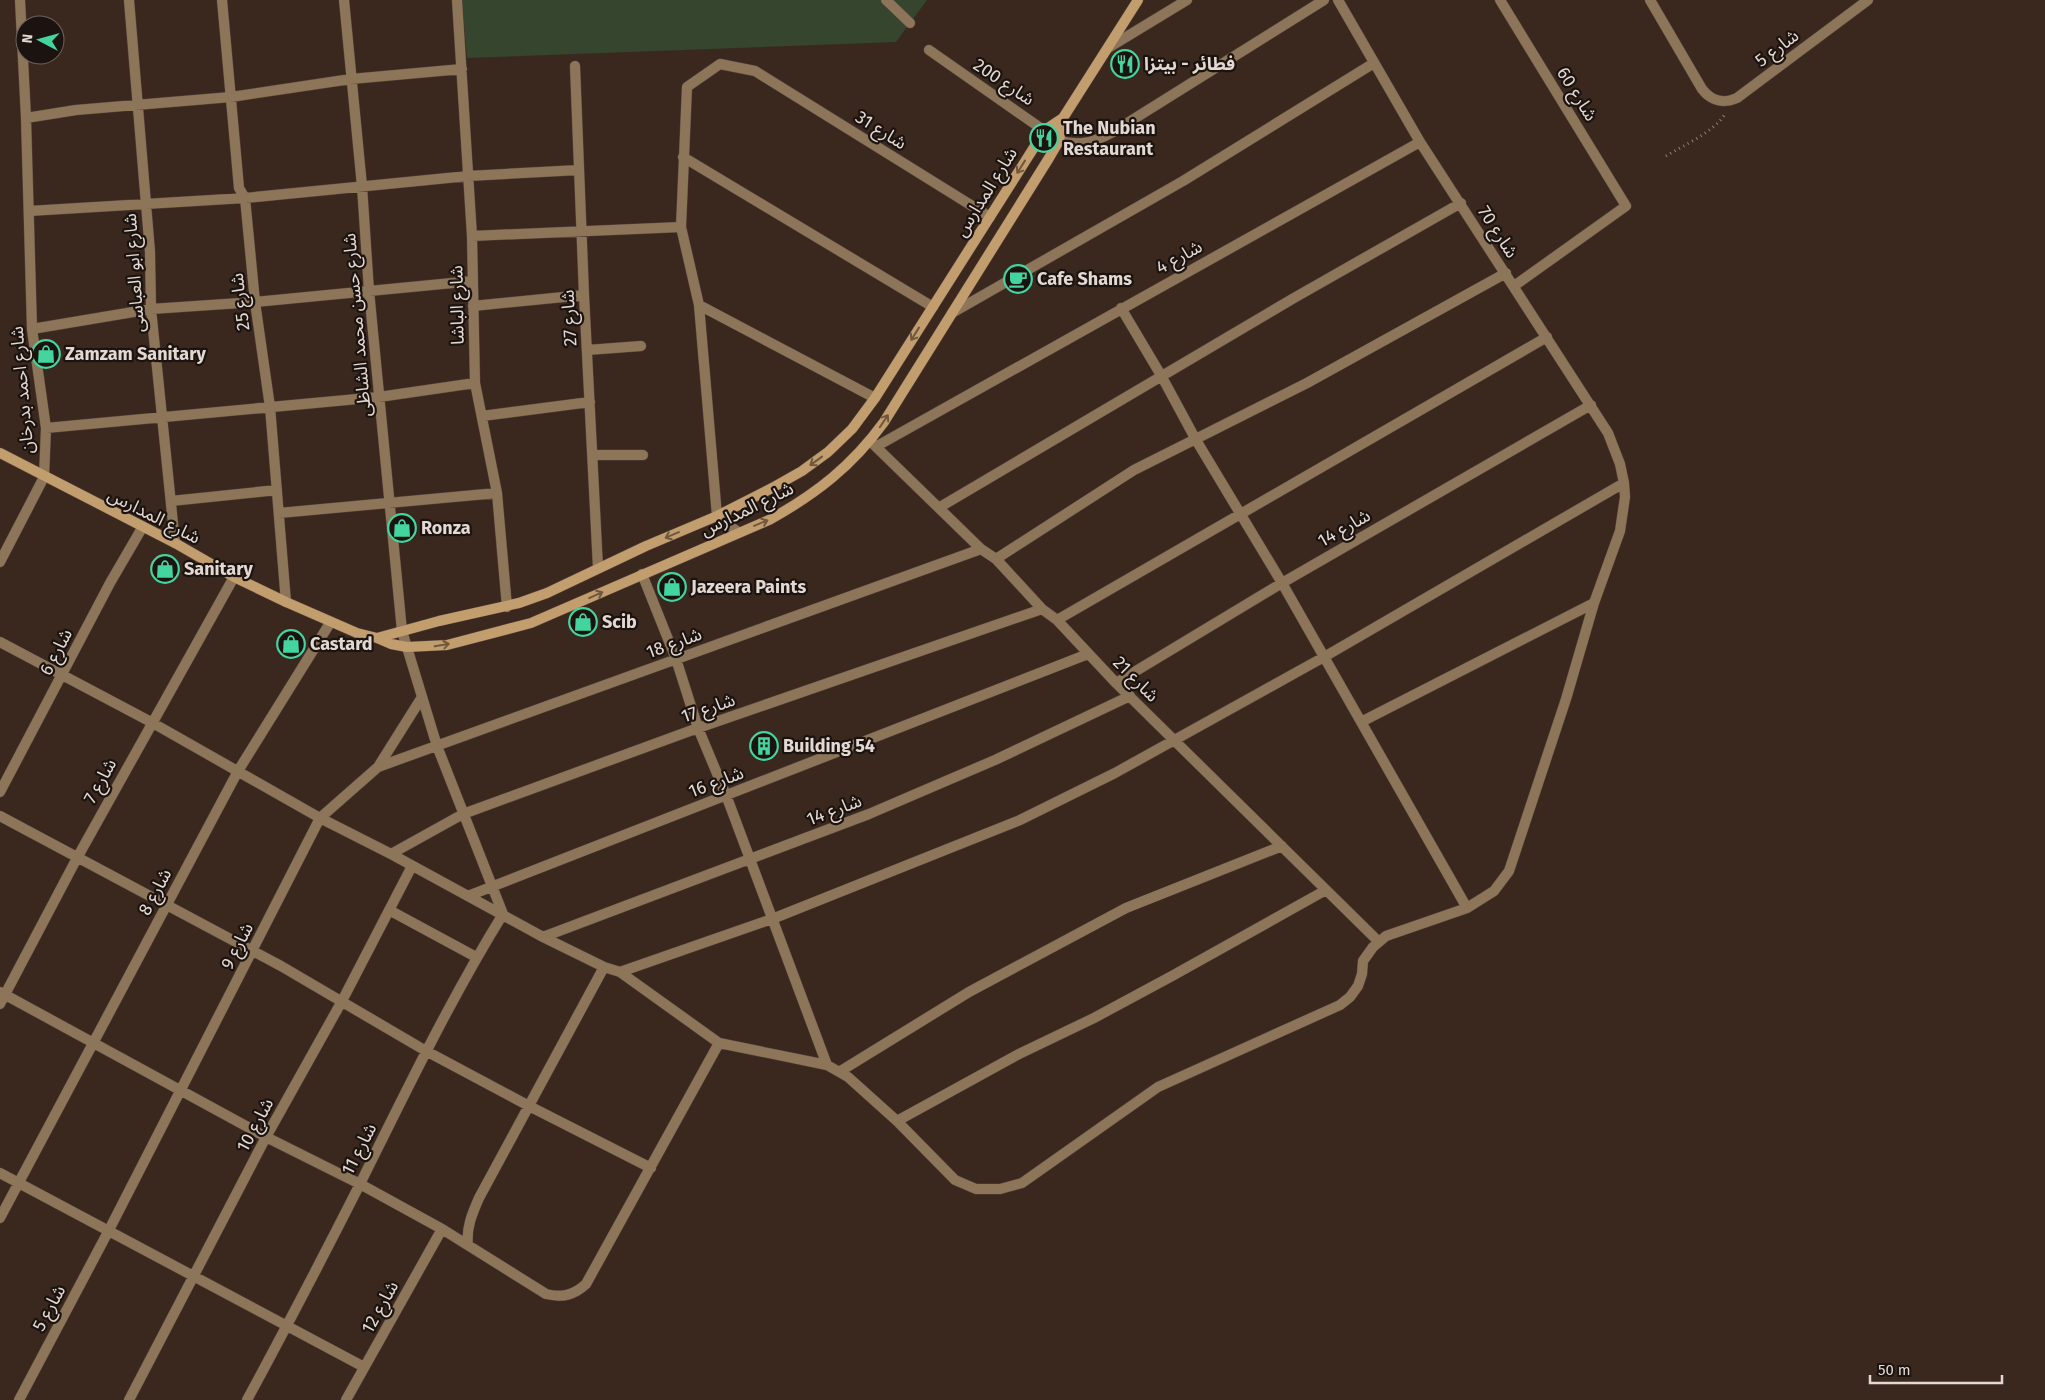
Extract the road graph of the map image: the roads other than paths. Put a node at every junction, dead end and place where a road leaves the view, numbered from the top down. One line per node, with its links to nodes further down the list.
1 (20, 0): 23 (street, شارع احمد بدرخان)
2 (129, 0): 22 (street, شارع ابو العباسى)
3 (222, 0): 21 (street, شارع 25)
4 (344, 0): 20 (street, شارع حسن محمد الشاظى)
5 (457, 0): 19 (street, شارع الباشا)
6 (886, 0): 14 (street)
7 (1138, 0): 15 (street, شارع المدارس)
8 (1187, 0): 15 (street)
9 (1324, 0): 26 (street)
10 (1338, 0): 17 (street, شارع 70)
11 (1500, 0): 42 (street, شارع 60)
12 (1650, 0): 13 (street, شارع 5)
13 (1867, 0)
14 (910, 23)
15 (1108, 48): 24 (street, شارع المدارس)
16 (929, 50): 25 (street, شارع 200)
17 (1374, 62): 27 (street, شارع 70); 51 (street)
18 (575, 66): 29 (street, شارع 27)
19 (462, 69): 20 (street); 30 (street, شارع الباشا)
20 (351, 79): 21 (street); 31 (street, شارع حسن محمد الشاظى)
21 (231, 96): 22 (street); 32 (street, شارع 25)
22 (137, 106): 23 (street); 33 (street, شارع ابو العباسى)
23 (26, 118): 35 (street, شارع احمد بدرخان)
24 (1063, 118): 25 (street, شارع المدارس); 26 (street, شارع المدارس)
25 (1045, 130): 26 (street, شارع 200); 36 (street, شارع المدارس, one-way to 36)
26 (1059, 141): 51 (street, شارع المدارس)
27 (1420, 142): 34 (street, شارع 70); 49 (street, شارع 4)
28 (683, 157): 36 (street, شارع 31); 37 (street); 48 (street)
29 (579, 170): 30 (street); 38 (street, شارع 27)
30 (468, 176): 31 (street); 39 (street, شارع الباشا)
31 (362, 186): 32 (street); 43 (street, شارع حسن محمد الشاظى)
32 (245, 198): 33 (street); 45 (street, شارع 25)
33 (146, 204): 35 (street); 50 (street, شارع ابو العباسى)
34 (1461, 204): 40 (street, شارع 70); 56 (street)
35 (29, 211): 52 (street, شارع احمد بدرخان)
36 (990, 217): 48 (street, شارع المدارس)
37 (681, 226): 38 (street); 47 (street)
38 (581, 231): 39 (street); 44 (street, شارع 27)
39 (472, 236): 41 (street, شارع الباشا)
40 (1506, 274): 42 (street, شارع 70); 66 (street)
41 (473, 281): 43 (street); 46 (street, شارع الباشا)
42 (1514, 286): 53 (street, شارع 70)
43 (369, 291): 45 (street); 58 (street, شارع حسن محمد الشاظى)
44 (584, 295): 46 (street); 55 (street, شارع 27)
45 (255, 302): 50 (street); 62 (street, شارع 25)
46 (473, 306): 57 (street, شارع الباشا)
47 (699, 306): 59 (street); 80 (street)
48 (932, 307): 59 (street, شارع المدارس, one-way to 59)
49 (1121, 308): 56 (street); 67 (street, شارع 4)
50 (151, 309): 52 (street); 63 (street, شارع ابو العباسى)
51 (952, 313): 67 (street, شارع المدارس, one-way to 51)
52 (32, 329): 65 (street, شارع احمد بدرخان)
53 (1547, 338): 61 (street, شارع 70); 79 (street)
54 (641, 346): 55 (street)
55 (587, 350): 60 (street, شارع 27)
56 (1162, 377): 66 (street); 77 (street)
57 (475, 383): 58 (street); 64 (street, شارع الباشا)
58 (379, 397): 62 (street); 76 (street, شارع حسن محمد الشاظى)
59 (875, 398): 80 (street, شارع المدارس, one-way to 80)
60 (590, 402): 64 (street); 69 (street, شارع 27)
61 (1591, 405): 72 (street, شارع 70); 90 (street, شارع 14)
62 (270, 407): 63 (street); 73 (street, شارع 25)
63 (163, 416): 65 (street); 75 (street, شارع ابو العباسى)
64 (482, 416): 74 (street, شارع الباشا)
65 (46, 428): 71 (street, شارع احمد بدرخان)
66 (1196, 440): 79 (street); 85 (street)
67 (874, 443): 77 (street, شارع 21); 82 (street, شارع المدارس, one-way to 67)
68 (0, 454): 71 (street, شارع المدارس)
69 (593, 455): 70 (street); 87 (street, شارع 27)
70 (643, 455)
71 (44, 477): 81 (street, شارع المدارس); 86 (street)
72 (1624, 483): 92 (street, شارع 70); 102 (street)
73 (276, 490): 75 (street); 78 (street, شارع 25)
74 (497, 493): 76 (street); 93 (street, شارع الباشا)
75 (171, 501): 83 (street, شارع ابو العباسى)
76 (390, 503): 78 (street); 97 (street, شارع حسن محمد الشاظى)
77 (940, 507): 84 (street, شارع 21)
78 (279, 513): 91 (street, شارع 25)
79 (1240, 514): 90 (street); 95 (street)
80 (717, 516): 82 (street); 87 (street, شارع المدارس, one-way to 87)
81 (142, 528): 83 (street, شارع المدارس); 104 (street, شارع 6)
82 (738, 532): 88 (street, شارع المدارس)
83 (175, 543): 89 (street, شارع المدارس)
84 (981, 549): 85 (street, شارع 21); 103 (street, شارع 18)
85 (996, 560): 94 (street, شارع 21)
86 (0, 562)
87 (598, 568): 93 (street, شارع المدارس)
88 (642, 574): 100 (street, شارع المدارس, one-way to 88); 103 (street)
89 (234, 577): 91 (street, شارع المدارس); 108 (street, شارع 7)
90 (1282, 583): 102 (street); 105 (street, شارع 14)
91 (286, 602): 96 (street, شارع المدارس)
92 (1594, 603): 109 (street); 129 (street, شارع 70)
93 (507, 607): 97 (street, شارع المدارس)
94 (1042, 609): 95 (street, شارع 21); 110 (street, شارع 17)
95 (1057, 620): 101 (street, شارع 21)
96 (330, 623): 98 (street, شارع المدارس); 114 (street, شارع 8)
97 (402, 631): 98 (street, شارع المدارس); 100 (street, شارع حسن محمد الشاظى)
98 (378, 638): 100 (street, شارع المدارس)
99 (0, 642): 104 (street)
100 (407, 647): 107 (street, شارع حسن محمد الشاظى)
101 (1088, 654): 105 (street, شارع 21); 116 (street, شارع 16)
102 (1324, 657): 109 (street); 111 (street)
103 (676, 660): 110 (street); 112 (street, شارع 18)
104 (62, 676): 108 (street); 115 (street, شارع 6)
105 (1116, 683): 106 (street, شارع 21)
106 (1130, 696): 111 (street, شارع 21); 123 (street, شارع 14)
107 (422, 698): 112 (street, شارع حسن محمد الشاظى); 113 (street, شارع 9)
108 (151, 722): 114 (street); 122 (street, شارع 7)
109 (1361, 722): 129 (street)
110 (698, 728): 116 (street); 117 (street, شارع 17)
111 (1174, 739): 120 (street, شارع 21); 132 (street)
112 (437, 746): 113 (street, شارع 18); 117 (street, شارع حسن محمد الشاظى)
113 (378, 767): 119 (street, شارع 9)
114 (238, 771): 119 (street); 128 (street, شارع 8)
115 (0, 792)
116 (726, 795): 123 (street); 125 (street, شارع 16)
117 (463, 814): 121 (street, شارع 17); 125 (street, شارع حسن محمد الشاظى)
118 (0, 816): 122 (street)
119 (320, 818): 121 (street); 135 (street, شارع 9)
120 (1282, 846): 126 (street, شارع 21); 146 (street)
121 (391, 854): 124 (street)
122 (76, 858): 128 (street); 139 (street, شارع 7)
123 (749, 858): 132 (street); 133 (street, شارع 14)
124 (412, 866): 127 (street); 130 (street, شارع 10)
125 (492, 887): 127 (street, شارع 16); 131 (street, شارع حسن محمد الشاظى)
126 (1326, 890): 134 (street, شارع 21); 149 (street)
127 (468, 896): 131 (street)
128 (166, 905): 135 (street); 142 (street, شارع 8)
129 (1467, 908): 134 (street, شارع 70)
130 (390, 910): 136 (street); 140 (street, شارع 10)
131 (503, 914): 133 (street); 136 (street, شارع 11)
132 (772, 919): 138 (street); 145 (street)
133 (543, 937): 137 (street)
134 (1379, 942): 149 (street)
135 (252, 952): 140 (street); 147 (street, شارع 9)
136 (476, 957): 144 (street, شارع 11)
137 (604, 967): 138 (street); 148 (street)
138 (620, 972): 143 (street)
139 (3, 993): 141 (street, شارع 7); 142 (street)
140 (342, 1001): 144 (street); 150 (street, شارع 10)
141 (0, 1004)
142 (94, 1043): 147 (street); 153 (street, شارع 8)
143 (719, 1043): 145 (street); 151 (street)
144 (426, 1050): 148 (street); 154 (street, شارع 11)
145 (827, 1066): 146 (street)
146 (839, 1072): 149 (street)
147 (181, 1090): 150 (street); 157 (street, شارع 9)
148 (529, 1106): 151 (street); 158 (street)
149 (897, 1121)
150 (266, 1137): 154 (street); 159 (street, شارع 10)
151 (651, 1168): 158 (street)
152 (0, 1172): 153 (street)
153 (18, 1182): 155 (street); 157 (street)
154 (360, 1184): 156 (street); 160 (street, شارع 11)
155 (0, 1218)
156 (442, 1229): 158 (street); 161 (street, شارع 12)
157 (109, 1230): 159 (street); 162 (street, شارع 5)
158 (468, 1245)
159 (195, 1276): 160 (street); 163 (street, شارع 10)
160 (287, 1325): 161 (street); 164 (street, شارع 11)
161 (364, 1367): 165 (street, شارع 12)
162 (19, 1400)
163 (129, 1400)
164 (247, 1400)
165 (346, 1400)

